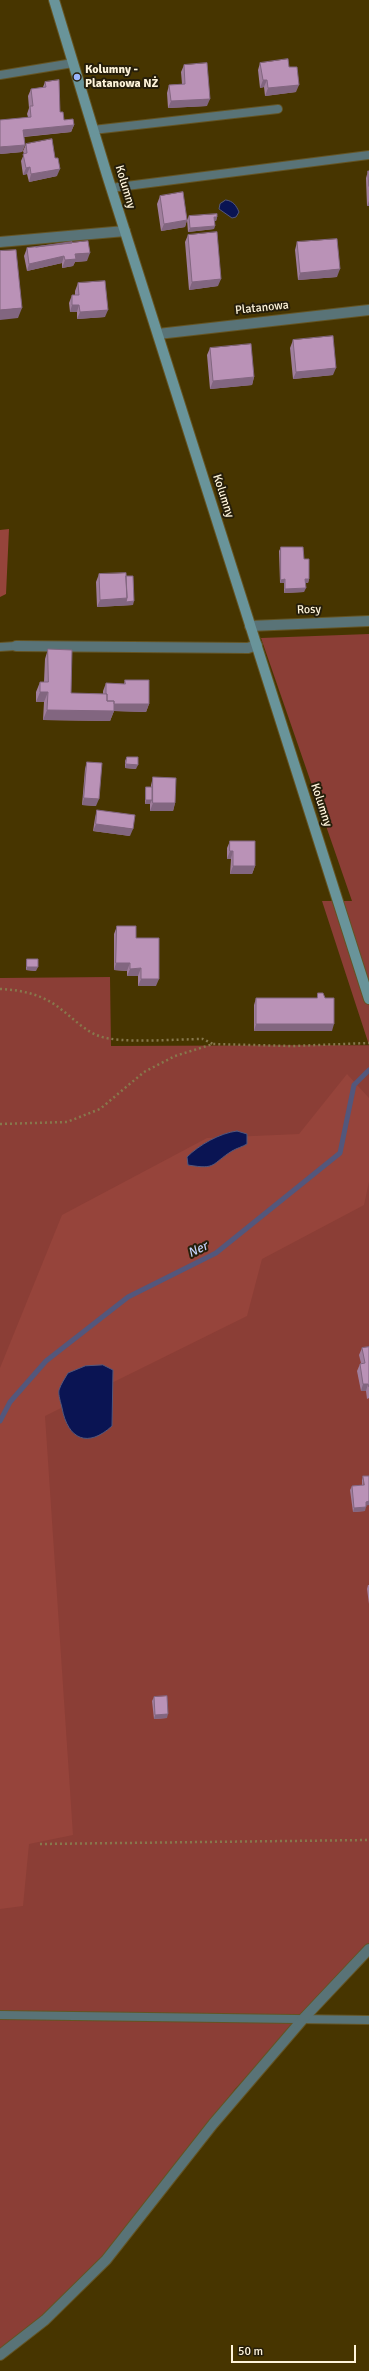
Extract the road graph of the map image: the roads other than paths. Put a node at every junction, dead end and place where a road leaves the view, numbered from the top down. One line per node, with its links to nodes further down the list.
1 (54, 0): 2 (street, Kolumny)
2 (73, 63): 3 (lane); 5 (street, Kolumny)
3 (0, 74)
4 (278, 110): 5 (lane)
5 (94, 130): 7 (street, Kolumny)
6 (369, 155): 7 (lane)
7 (111, 188): 8 (street, Kolumny)
8 (125, 231): 9 (street); 11 (street, Kolumny)
9 (0, 242)
10 (369, 310): 11 (street, Platanowa)
11 (158, 334): 13 (street, Kolumny)
12 (369, 622): 13 (street, Rosy)
13 (250, 626): 14 (street, Kolumny)
14 (257, 645): 15 (street); 17 (street, Kolumny)
15 (16, 646): 16 (lane)
16 (0, 647)
17 (369, 999)
18 (369, 1949): 20 (street)
19 (0, 2015): 20 (lane)
20 (303, 2019): 21 (lane); 22 (street)
21 (369, 2020)
22 (0, 2355)

